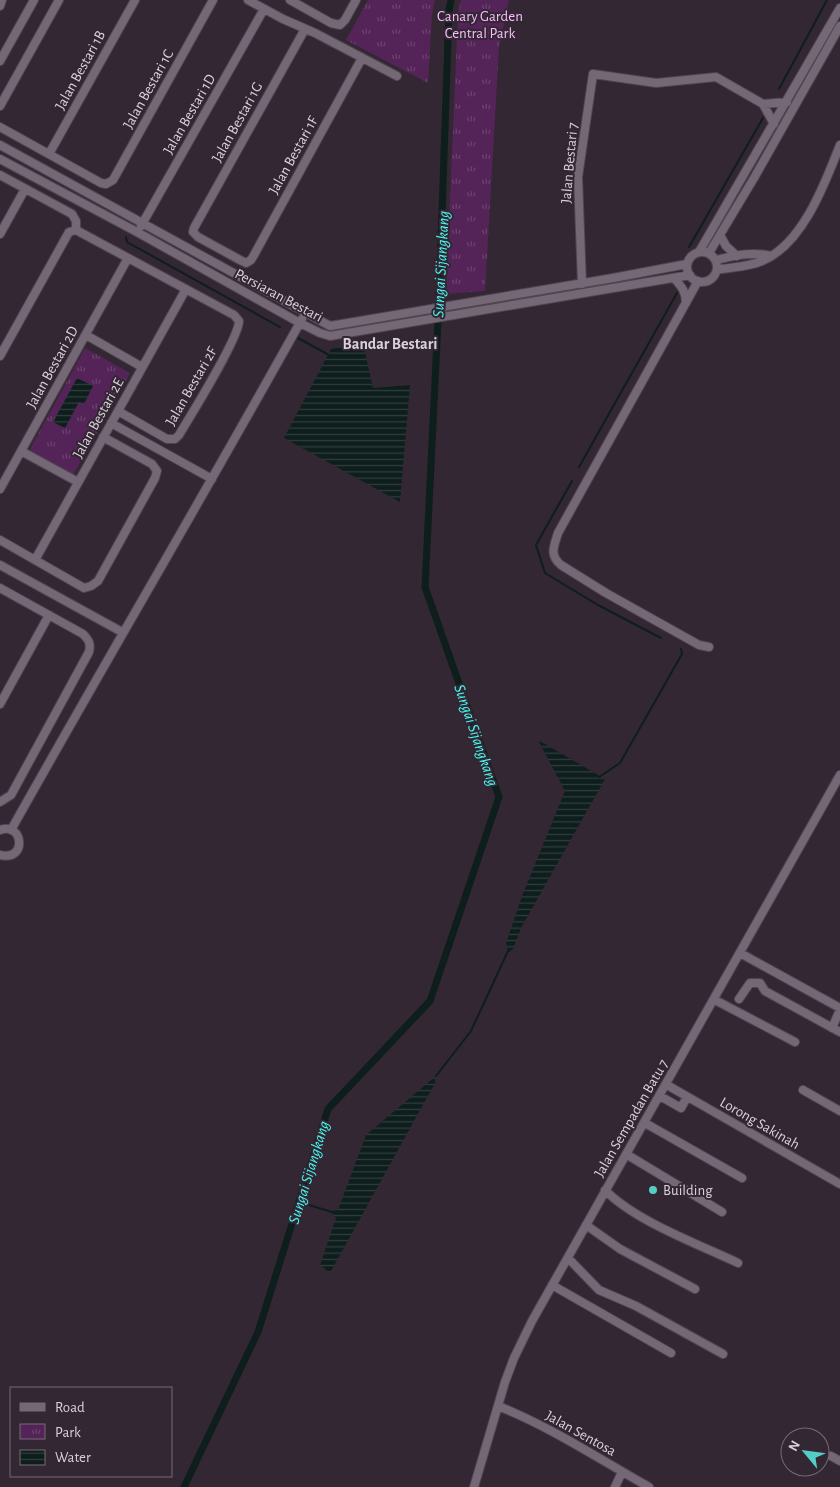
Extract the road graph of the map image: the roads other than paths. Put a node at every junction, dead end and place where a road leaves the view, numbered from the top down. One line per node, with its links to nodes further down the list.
1 (2, 0): 9 (street)
2 (34, 0): 15 (street)
3 (59, 0): 19 (street)
4 (135, 0): 24 (street, Jalan Bestari 1B)
5 (213, 0): 24 (street, Jalan Bestari 1C)
6 (248, 0): 11 (street)
7 (356, 0): 8 (street)
8 (292, 1)
9 (0, 6)
10 (840, 8): 17 (street)
11 (264, 9): 13 (street); 28 (street, Jalan Bestari 1D)
12 (840, 26): 32 (street)
13 (305, 29): 14 (street); 39 (street, Jalan Bestari 1G)
14 (362, 58): 16 (street); 39 (street, Jalan Bestari 1F)
15 (0, 61)
16 (397, 76)
17 (787, 102): 18 (street); 20 (street)
18 (763, 104): 20 (street); 45 (street, Jalan Bestari 7)
19 (0, 106)
20 (774, 124): 33 (street)
21 (0, 127): 24 (street)
22 (0, 145): 28 (street, Persiaran Bestari)
23 (840, 145): 36 (street)
24 (49, 154)
25 (0, 159): 30 (street, Persiaran Bestari)
26 (0, 175): 27 (street)
27 (25, 189): 29 (street); 31 (street)
28 (143, 223): 30 (street, Jalan Bestari 1D); 48 (street, Persiaran Bestari)
29 (76, 230): 37 (street); 51 (street)
30 (137, 232): 49 (street, Persiaran Bestari)
31 (0, 234)
32 (720, 235): 34 (street); 35 (street)
33 (699, 252): 34 (street); 40 (street)
34 (709, 253): 38 (street)
35 (737, 256): 36 (street); 38 (street)
36 (771, 256): 41 (street)
37 (128, 258): 46 (street); 50 (street, Jalan Bestari 2D)
38 (716, 260): 41 (street)
39 (246, 262)
40 (687, 264): 42 (street); 45 (street, Persiaran Bestari)
41 (717, 270): 44 (street)
42 (690, 275): 43 (street, Persiaran Bestari); 44 (street)
43 (674, 278): 47 (street); 49 (street, Persiaran Bestari)
44 (698, 281): 47 (street)
45 (582, 284): 48 (street, Persiaran Bestari)
46 (186, 289): 52 (street, Jalan Bestari 2E); 53 (street, Jalan Bestari 2F)
47 (686, 303): 66 (street)
48 (305, 313): 49 (street)
49 (300, 323): 57 (street)
50 (86, 335): 52 (street); 56 (street, Jalan Bestari 2D)
51 (0, 356)
52 (142, 367): 53 (street, Jalan Bestari 2E)
53 (118, 411): 54 (street, Jalan Bestari 2E)
54 (111, 422): 55 (street, Jalan Bestari 2E); 57 (street)
55 (103, 437): 58 (street, Jalan Bestari 2E); 61 (street)
56 (21, 451): 58 (street); 59 (street, Jalan Bestari 2D)
57 (212, 479): 65 (street)
58 (78, 482): 61 (street, Jalan Bestari 2E)
59 (0, 489)
60 (0, 540): 61 (street)
61 (35, 560)
62 (0, 565): 65 (street)
63 (1, 591): 64 (street)
64 (49, 615): 67 (street); 69 (street)
65 (122, 632): 71 (street)
66 (709, 647)
67 (0, 704)
68 (840, 776): 73 (street, Jalan Sempadan Batu 7)
69 (0, 802)
70 (0, 830): 71 (street)
71 (11, 830): 72 (street)
72 (0, 855)
73 (740, 953): 75 (street, Jalan Sempadan Batu 7); 76 (street)
74 (739, 999): 77 (street)
75 (715, 1000): 79 (street); 80 (street, Jalan Sempadan Batu 7)
76 (840, 1009): 77 (street)
77 (832, 1028): 78 (street)
78 (840, 1032)
79 (795, 1042)
80 (667, 1085): 82 (street, Jalan Sempadan Batu 7); 83 (street, Lorong Sakinah)
81 (803, 1090): 84 (street)
82 (660, 1096): 83 (street); 85 (street, Jalan Sempadan Batu 7)
83 (687, 1097): 88 (street, Lorong Sakinah)
84 (840, 1111)
85 (645, 1123): 86 (street, Jalan Sempadan Batu 7); 87 (street)
86 (626, 1154): 89 (street, Jalan Sempadan Batu 7); 90 (street)
87 (742, 1178)
88 (840, 1184)
89 (605, 1190): 91 (street, Jalan Sempadan Batu 7); 93 (street)
90 (722, 1212)
91 (586, 1225): 92 (street, Jalan Sempadan Batu 7); 95 (street)
92 (568, 1258): 94 (street, Jalan Sempadan Batu 7); 97 (street)
93 (738, 1263)
94 (552, 1285): 96 (street); 98 (street, Jalan Sempadan Batu 7)
95 (695, 1289)
96 (671, 1353)
97 (723, 1354)
98 (498, 1406): 101 (street, Jalan Sentosa); 102 (street, Jalan Sempadan Batu 7)
99 (832, 1456): 100 (street)
100 (840, 1461)
101 (622, 1472): 104 (street); 105 (street, Jalan Sentosa)
102 (475, 1484): 103 (street)
103 (483, 1487)
104 (615, 1487)
105 (649, 1487)

